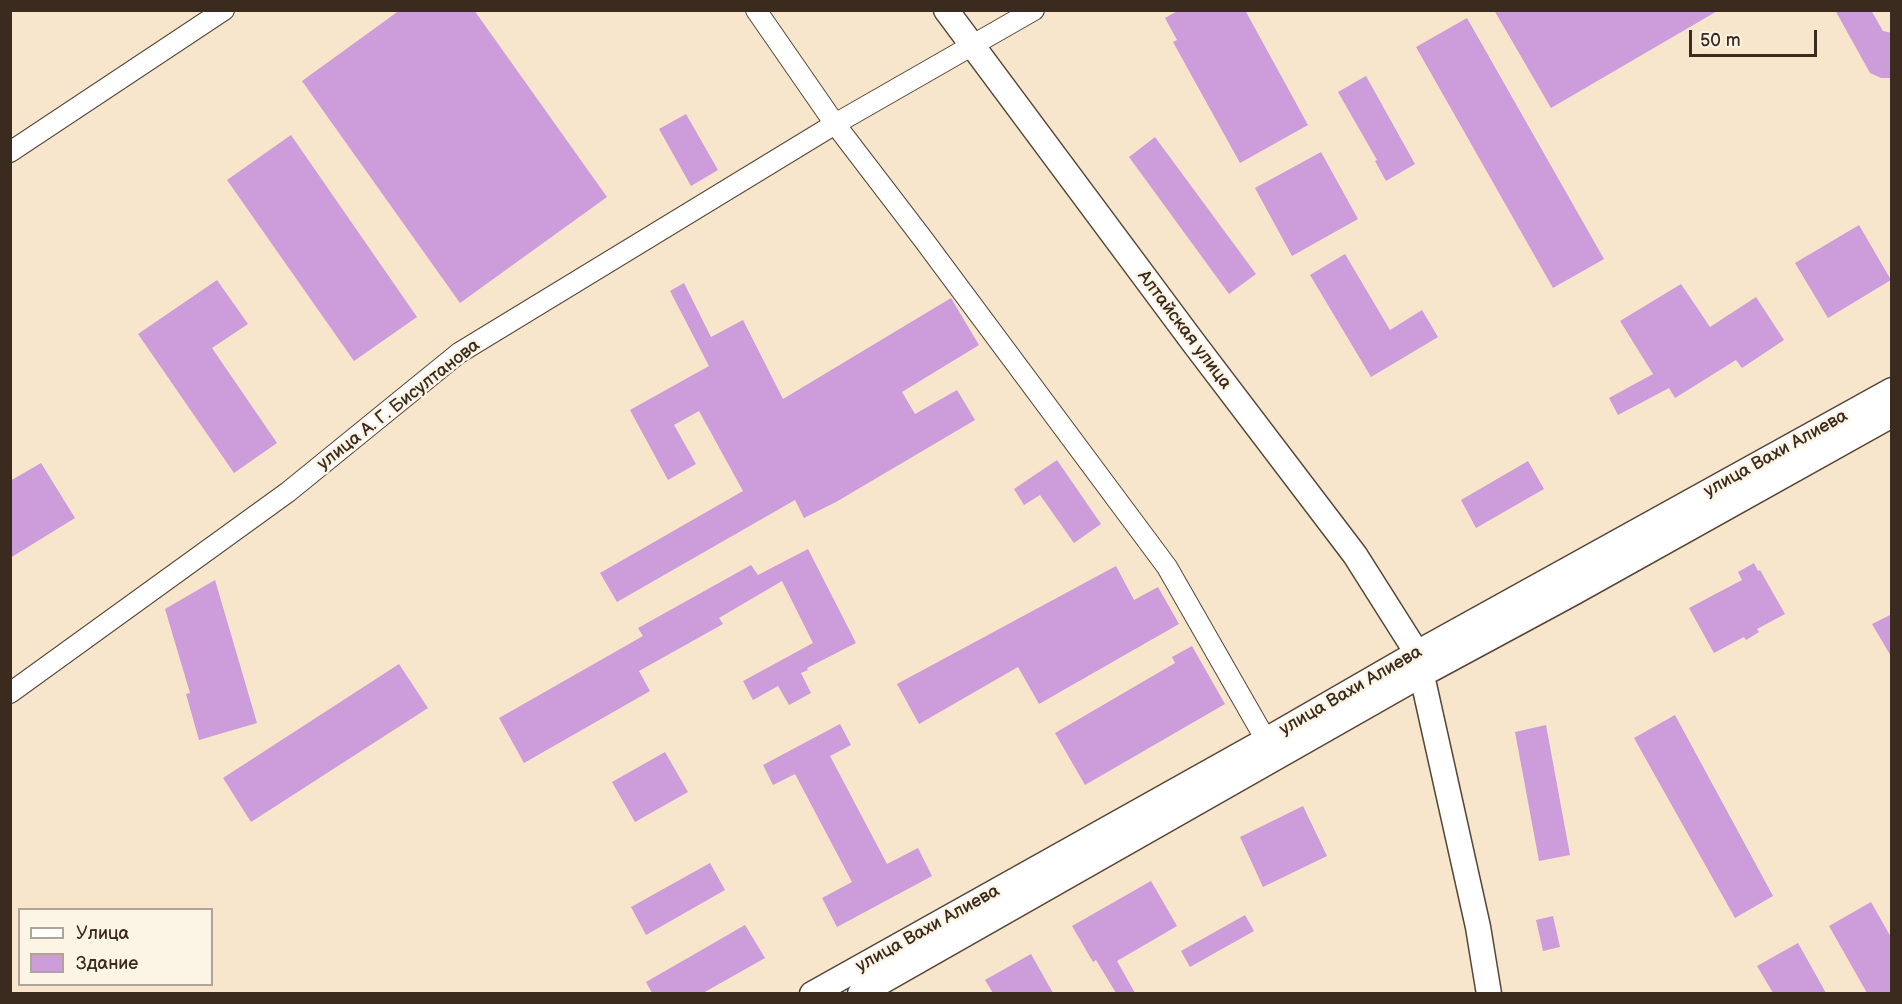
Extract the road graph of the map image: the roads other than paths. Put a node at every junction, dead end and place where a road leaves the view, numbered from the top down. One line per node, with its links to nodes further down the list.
1 (224, 10): 7 (street)
2 (756, 10): 6 (street)
3 (946, 10): 5 (main road, Алтайская улица)
4 (1034, 10): 5 (street, улица А. Г. Бисултанова)
5 (973, 46): 6 (street, улица А. Г. Бисултанова); 10 (main road, Алтайская улица)
6 (835, 124): 11 (street, улица А. Г. Бисултанова); 12 (street)
7 (10, 152)
8 (1892, 390): 10 (main road, улица Вахи Алиева)
9 (1892, 415): 10 (main road, улица Вахи Алиева)
10 (1419, 664): 12 (main road, улица Вахи Алиева); 14 (main road, улица Вахи Алиева); 15 (main road, Алтайская улица)
11 (10, 693)
12 (1266, 740): 13 (main road, улица Вахи Алиева)
13 (812, 993)
14 (860, 993)
15 (1489, 993)

